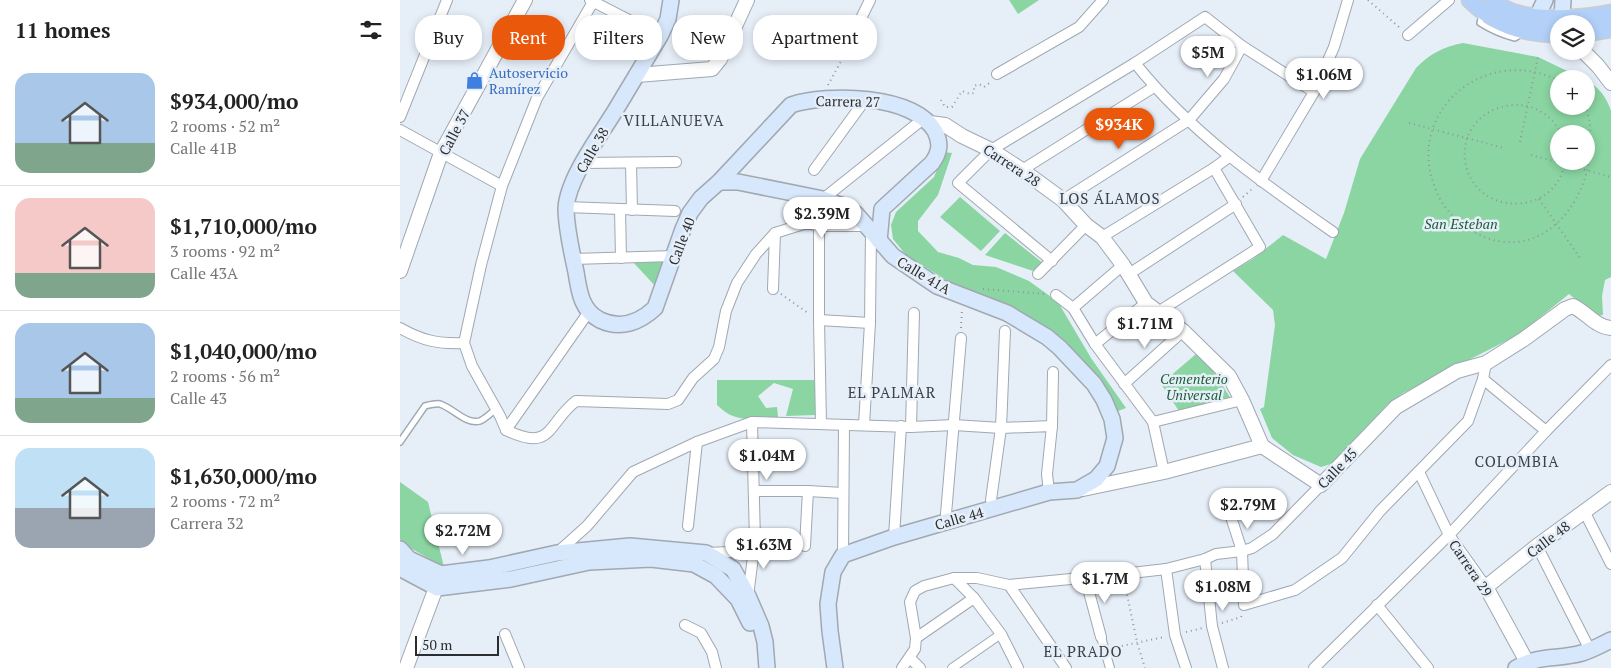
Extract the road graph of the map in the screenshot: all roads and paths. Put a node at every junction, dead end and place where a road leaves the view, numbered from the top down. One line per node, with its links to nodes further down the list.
1 (447, 0): 46 (street)
2 (525, 0): 57 (street, Calle 37)
3 (671, 0): 25 (main road, Calle 38)
4 (747, 0): 36 (street)
5 (870, 0): 17 (street)
6 (1103, 0): 35 (street)
7 (1348, 0): 40 (street)
8 (1368, 0): 27 (path)
9 (1449, 0): 27 (street)
10 (1470, 0): 14 (main road)
11 (1545, 0): 20 (main road)
12 (1563, 0): 18 (main road)
13 (592, 1): 16 (street); 77 (street)
14 (1488, 6): 20 (main road); 26 (main road)
15 (1611, 13): 19 (main road)
16 (619, 15)
17 (863, 15)
18 (1562, 15)
19 (1595, 16)
20 (1537, 18): 21 (main road); 26 (main road)
21 (1550, 22)
22 (1550, 27): 26 (main road)
23 (1611, 28): 24 (main road)
24 (1595, 31)
25 (662, 32)
26 (1527, 32)
27 (1408, 35)
28 (1242, 46): 33 (street); 40 (street); 47 (street)
29 (1538, 57): 34 (path)
30 (646, 60): 36 (main road, Calle 38)
31 (842, 60): 41 (path)
32 (1592, 60): 38 (street)
33 (1135, 63): 39 (street); 56 (street)
34 (1535, 72): 37 (path); 45 (path); 51 (path)
35 (997, 74): 43 (path)
36 (637, 75): 62 (main road, Calle 38)
37 (1550, 78)
38 (1611, 83)
39 (1154, 87): 47 (street); 68 (street)
40 (1314, 92): 73 (street)
41 (820, 99): 42 (main road, Carrera 27); 44 (main road, Carrera 27)
42 (865, 100): 48 (main road, Carrera 27); 67 (street)
43 (941, 100)
44 (791, 105): 65 (main road, Calle 40)
45 (1528, 106): 50 (path); 53 (path); 54 (path)
46 (400, 117)
47 (1189, 120): 59 (street); 80 (street)
48 (926, 121): 56 (street, Carrera 28); 78 (street); 84 (main road)
49 (1409, 123): 51 (path)
50 (1555, 125)
51 (1432, 129): 53 (path); 96 (path)
52 (400, 130): 57 (street)
53 (1467, 139): 55 (path); 79 (path)
54 (1520, 142)
55 (1504, 148)
56 (991, 150): 68 (street, Carrera 28); 101 (street)
57 (441, 153): 77 (street); 103 (street, Calle 37)
58 (1531, 155): 60 (path)
59 (1229, 157): 66 (street); 73 (street)
60 (1550, 159)
61 (676, 162): 63 (street)
62 (582, 163): 63 (street); 82 (main road, Calle 38)
63 (631, 163): 85 (street)
64 (1601, 166): 71 (path)
65 (732, 167): 75 (main road, Calle 40); 76 (main road)
66 (1214, 168): 81 (street); 95 (street)
67 (814, 170)
68 (1022, 170): 80 (street, Carrera 28)
69 (1563, 170): 79 (path)
70 (1587, 170): 71 (path)
71 (1600, 174): 72 (path); 74 (path)
72 (1611, 177)
73 (1260, 181): 81 (path); 92 (street)
74 (1598, 181)
75 (719, 182): 76 (main road, Calle 41A); 97 (main road, Calle 40)
76 (738, 182): 78 (main road, Calle 41A)
77 (502, 186): 121 (street)
78 (823, 199): 87 (main road, Calle 41A)
79 (1539, 199): 91 (path)
80 (1063, 200): 88 (street, Carrera 28)
81 (1236, 204): 102 (street); 111 (street)
82 (566, 208): 83 (street); 100 (main road, Calle 38)
83 (620, 209): 85 (street); 98 (street)
84 (882, 209): 87 (main road); 94 (main road)
85 (632, 210): 86 (street)
86 (675, 211)
87 (856, 214): 94 (main road, Calle 41A)
88 (1086, 225): 95 (street, Carrera 28); 101 (street)
89 (819, 226): 93 (street); 94 (street); 114 (street)
90 (1565, 226): 91 (path)
91 (1559, 230): 99 (path)
92 (1333, 232)
93 (775, 233): 105 (street); 138 (street)
94 (872, 233): 108 (main road, Calle 41A); 115 (street)
95 (1102, 237): 102 (street, Carrera 28)
96 (1545, 237)
97 (674, 256): 98 (street); 112 (main road, Calle 40)
98 (621, 258): 100 (street)
99 (1580, 258)
100 (573, 259): 112 (main road, Calle 38)
101 (1052, 261): 104 (street)
102 (1126, 270): 109 (street, Carrera 28); 110 (street)
103 (400, 271)
104 (1038, 274)
105 (773, 288): 114 (path)
106 (977, 288): 107 (path)
107 (1056, 295): 110 (street)
108 (962, 297): 120 (path); 141 (main road, Calle 41A)
109 (1146, 303): 111 (street, Carrera 28); 122 (street)
110 (1073, 308): 122 (street)
111 (1158, 312): 119 (street, Carrera 28)
112 (588, 313): 138 (street)
113 (914, 313): 136 (street)
114 (819, 320): 115 (street); 132 (street)
115 (870, 323): 134 (street)
116 (400, 328): 121 (street)
117 (1611, 328): 123 (street, Calle 45)
118 (1005, 331): 137 (street)
119 (1183, 332): 127 (street); 128 (street, Carrera 28)
120 (961, 338): 135 (street)
121 (464, 343): 129 (street)
122 (1095, 344): 127 (street)
123 (1486, 362): 126 (street); 147 (street, Calle 45)
124 (1611, 365): 140 (street)
125 (1053, 372): 139 (street)
126 (1483, 378): 140 (street); 146 (street)
127 (1124, 384): 131 (street)
128 (1242, 400): 131 (street); 144 (street, Carrera 28)
129 (496, 409): 138 (street); 142 (lane)
130 (752, 422): 132 (street); 143 (street); 149 (street)
131 (1153, 422): 145 (street)
132 (821, 424): 133 (street)
133 (844, 425): 134 (street); 153 (street)
134 (864, 425): 136 (street)
135 (954, 425): 136 (street); 137 (street); 156 (street)
136 (906, 427): 160 (street)
137 (1001, 428): 139 (street); 154 (street)
138 (506, 430)
139 (1052, 431): 151 (street)
140 (1546, 431): 159 (street)
141 (1116, 438): 148 (main road, Calle 44)
142 (400, 442)
143 (697, 442): 158 (street); 166 (street)
144 (1262, 446): 145 (street, Calle 44); 147 (street)
145 (1164, 472): 148 (street, Calle 44)
146 (1418, 472): 159 (street, Carrera 29); 165 (street)
147 (1321, 485): 165 (street, Calle 45)
148 (1077, 490): 151 (main road, Calle 44)
149 (754, 491): 150 (street); 161 (street)
150 (808, 491): 153 (street); 162 (street)
151 (1049, 492): 160 (main road, Calle 44)
152 (1611, 492): 155 (street, Calle 48)
153 (843, 493): 168 (street)
154 (992, 500)
155 (1584, 511): 163 (street, Calle 48); 170 (street)
156 (946, 514)
157 (1231, 517): 165 (street)
158 (688, 526)
159 (1449, 535): 178 (street, Carrera 29); 181 (street)
160 (894, 537): 168 (main road, Calle 44)
161 (755, 541): 167 (street); 179 (street)
162 (805, 546)
163 (1537, 546): 178 (street, Calle 48); 188 (street)
164 (400, 549): 176 (main road)
165 (1242, 551): 169 (street, Calle 45)
166 (557, 553): 167 (main road); 176 (main road)
167 (706, 553): 179 (main road)
168 (843, 555): 196 (main road)
169 (1205, 559): 172 (street, Calle 45); 205 (street)
170 (1611, 564)
171 (400, 567): 176 (main road)
172 (1166, 569): 173 (street, Calle 45); 204 (street)
173 (1123, 574): 174 (street, Calle 45); 203 (path)
174 (1085, 577): 177 (street, Calle 45); 185 (street)
175 (954, 578): 177 (street, Calle 45); 180 (street); 186 (street, Calle 45)
176 (439, 581): 191 (street); 194 (main road)
177 (1009, 585): 201 (street)
178 (1486, 587): 190 (street, Carrera 29)
179 (748, 596): 195 (main road)
180 (974, 598): 184 (street); 186 (street)
181 (1378, 604): 206 (street); 207 (street)
182 (685, 625): 193 (street)
183 (504, 634): 192 (street)
184 (1001, 634): 199 (street); 200 (street)
185 (1101, 637): 202 (street)
186 (916, 638): 189 (street)
187 (1611, 640): 188 (main road)
188 (1590, 650): 190 (main road)
189 (910, 658): 197 (street); 198 (street)
190 (1521, 665)
191 (406, 668)
192 (519, 668)
193 (716, 668)
194 (758, 668)
195 (767, 668)
196 (836, 668)
197 (902, 668)
198 (920, 668)
199 (952, 668)
200 (1018, 668)
201 (1066, 668)
202 (1110, 668)
203 (1145, 668)
204 (1186, 668)
205 (1222, 668)
206 (1314, 668)
207 (1428, 668)

